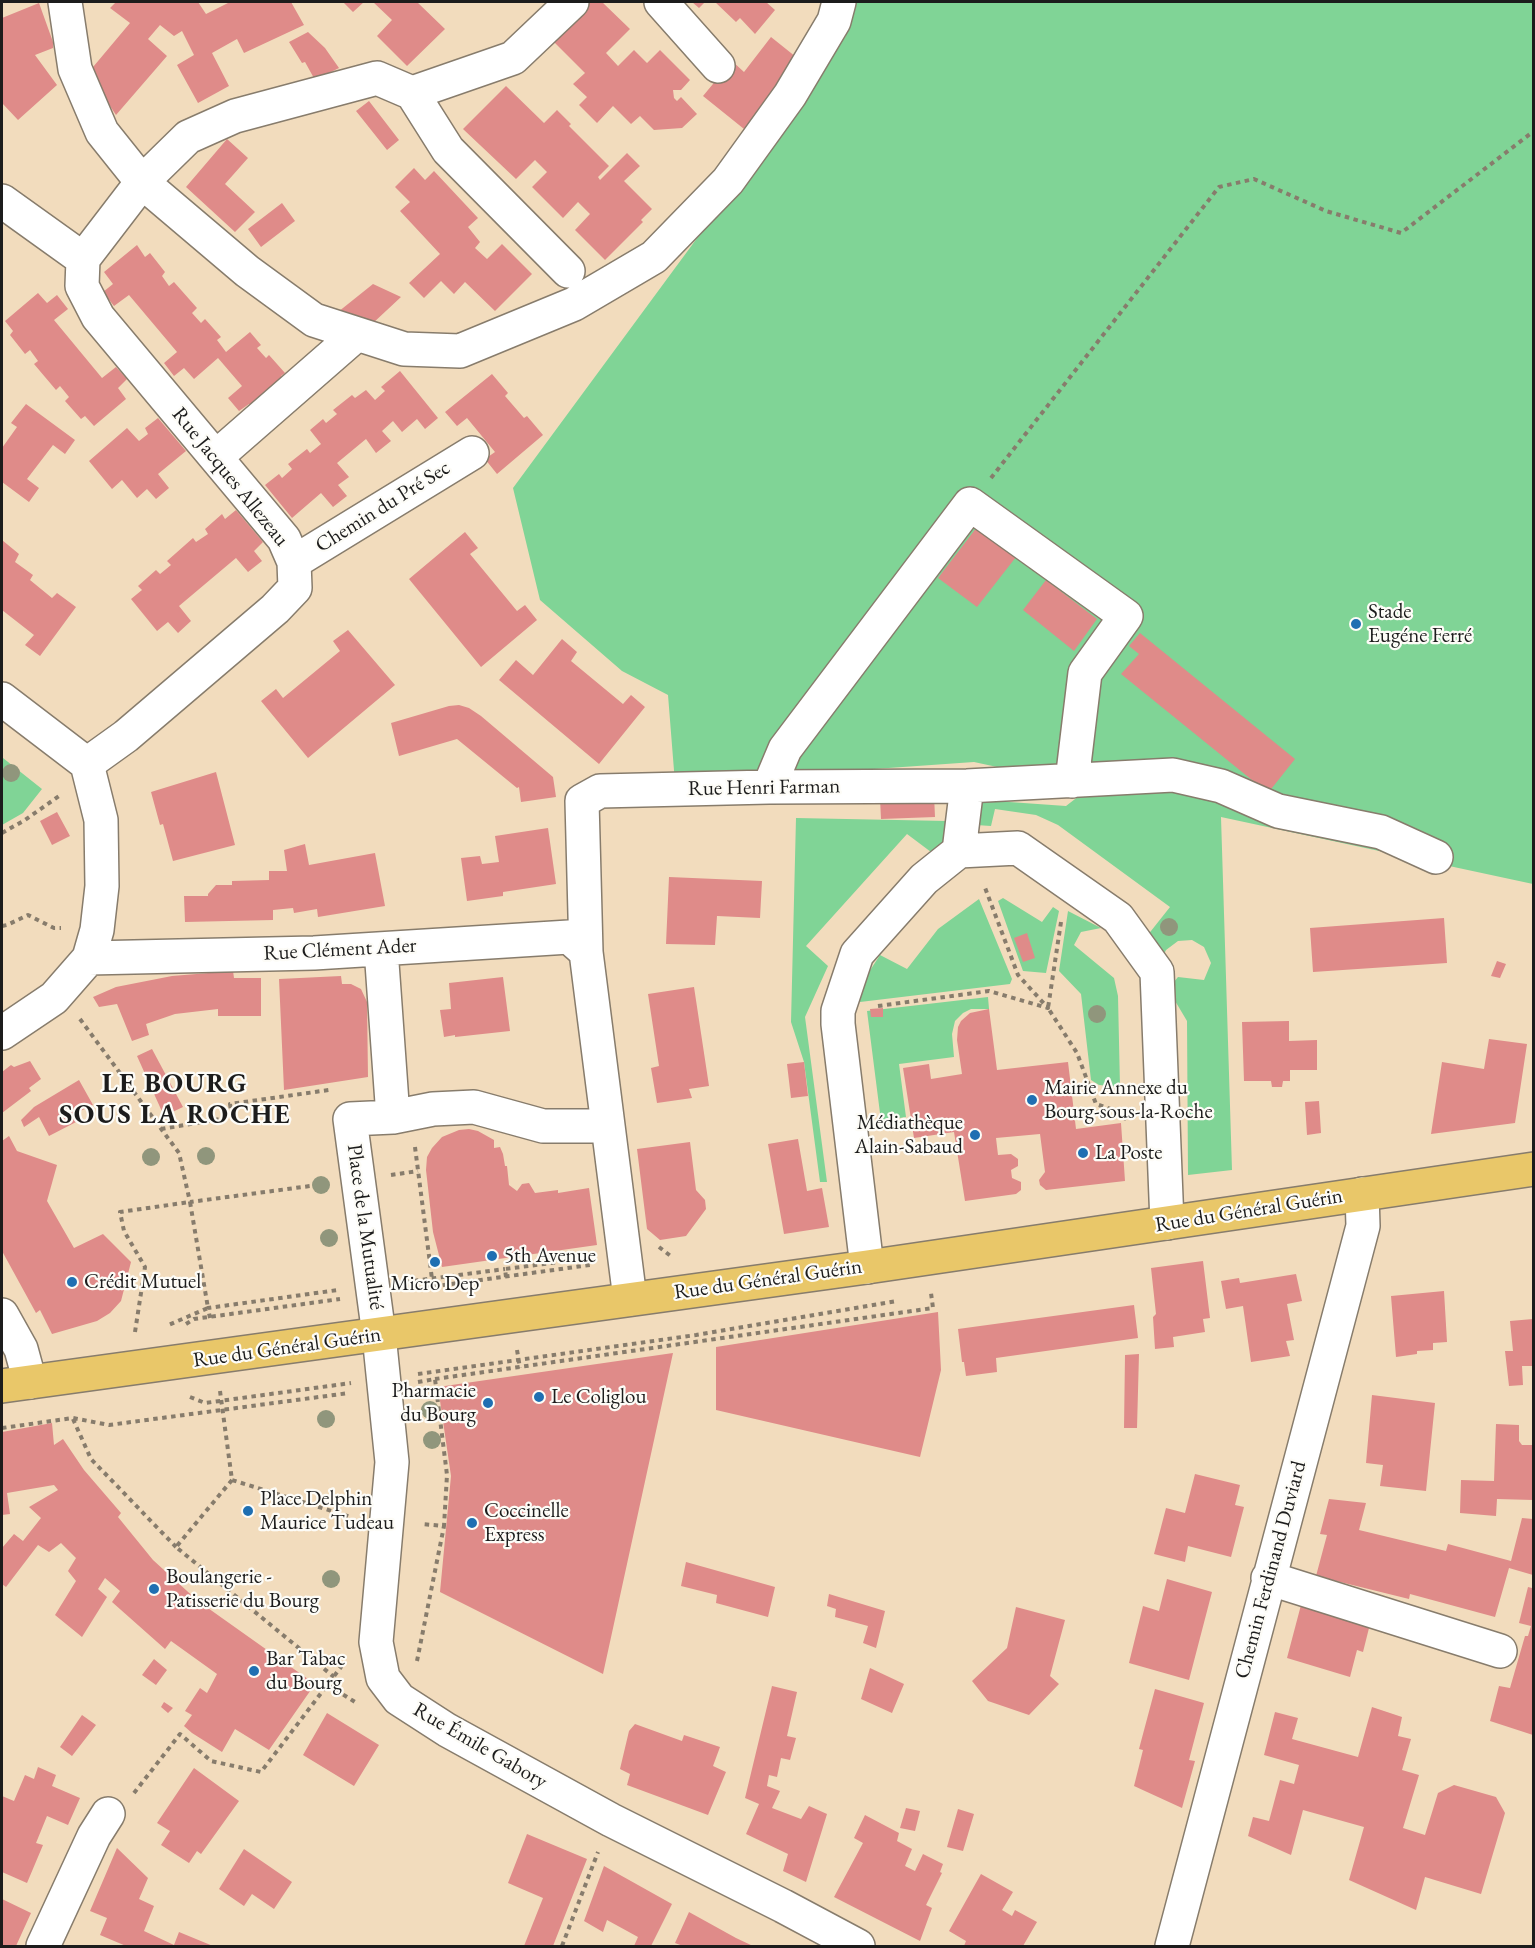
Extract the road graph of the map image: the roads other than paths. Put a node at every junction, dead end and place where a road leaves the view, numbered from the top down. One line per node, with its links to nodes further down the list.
1 (65, 2): 7 (street)
2 (572, 2): 6 (street)
3 (661, 2): 5 (street)
4 (839, 2): 11 (street)
5 (718, 66)
6 (412, 93): 7 (street); 10 (street)
7 (141, 182): 9 (street); 11 (street)
8 (2, 201): 9 (street)
9 (83, 259): 13 (street, Rue Jacques Allezeau)
10 (568, 271)
11 (357, 334): 13 (street)
12 (472, 453): 14 (street, Chemin du Pré Sec)
13 (216, 457): 14 (street, Rue Jacques Allezeau)
14 (294, 562): 16 (street, Rue Jacques Allezeau)
15 (2, 699): 16 (street)
16 (87, 764): 24 (street)
17 (1072, 781): 18 (street, Rue Henri Farman); 19 (street); 21 (street, Rue Henri Farman)
18 (967, 786): 19 (street, Rue Henri Farman); 20 (street)
19 (769, 787): 23 (street, Rue Henri Farman)
20 (965, 851): 30 (street); 31 (street)
21 (1437, 856)
22 (381, 948): 23 (street, Rue Clément Ader); 24 (street, Rue Clément Ader); 26 (street)
23 (586, 952): 27 (street, Rue Henri Farman)
24 (89, 958): 25 (street)
25 (2, 1033)
26 (393, 1117): 27 (street); 34 (street, Place de la Mutualité)
27 (608, 1126): 32 (street, Rue Henri Farman)
28 (1533, 1169): 29 (main road, Rue du Général Guérin)
29 (1362, 1194): 30 (main road, Rue du Général Guérin); 36 (street, Chemin Ferdinand Duviard)
30 (1167, 1223): 31 (main road, Rue du Général Guérin)
31 (867, 1267): 32 (main road, Rue du Général Guérin)
32 (630, 1299): 34 (main road, Rue du Général Guérin)
33 (2, 1315): 35 (street)
34 (379, 1335): 35 (main road, Rue du Général Guérin); 40 (street, Rue Émile Gabory)
35 (16, 1384)
36 (1268, 1578): 37 (street); 41 (street, Chemin Ferdinand Duviard)
37 (1500, 1651)
38 (108, 1814): 39 (street)
39 (43, 1947)
40 (858, 1947)
41 (1172, 1947)

